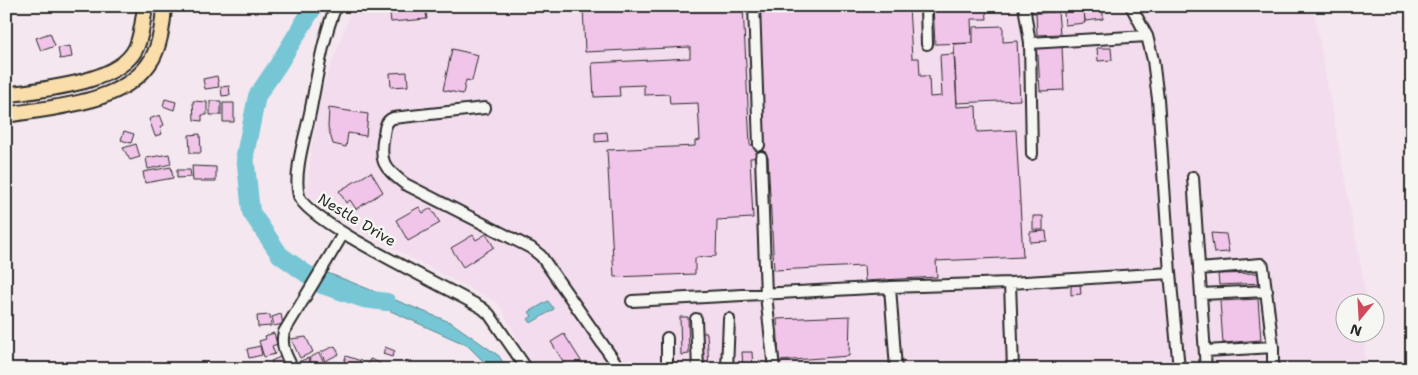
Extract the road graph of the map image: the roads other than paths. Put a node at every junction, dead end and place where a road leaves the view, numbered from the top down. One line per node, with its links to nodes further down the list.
1 (144, 6): 11 (main road)
2 (164, 6): 13 (main road)
3 (336, 6): 18 (street, Nestle Drive)
4 (754, 6): 14 (street)
5 (926, 6): 10 (street)
6 (1024, 6): 9 (street)
7 (1132, 6): 8 (street)
8 (1147, 36): 9 (street); 20 (street)
9 (1030, 43): 15 (street)
10 (927, 44)
11 (6, 95)
12 (485, 108): 34 (street)
13 (6, 115)
14 (759, 145)
15 (1032, 154)
16 (761, 157): 25 (street)
17 (1193, 178): 19 (street)
18 (343, 234): 32 (street); 33 (street, Nestle Drive)
19 (1199, 269): 23 (street); 24 (street)
20 (1170, 273): 21 (street); 41 (street)
21 (1010, 283): 22 (street); 40 (street)
22 (890, 287): 25 (street); 39 (street)
23 (1267, 291): 24 (street); 30 (street)
24 (1201, 294): 31 (street)
25 (766, 295): 26 (street); 38 (street)
26 (632, 302)
27 (696, 318): 36 (street)
28 (728, 319): 37 (street)
29 (667, 338): 35 (street)
30 (1273, 347): 31 (street); 43 (street)
31 (1206, 351): 42 (street)
32 (293, 369)
33 (527, 369)
34 (620, 369)
35 (667, 369)
36 (698, 369)
37 (727, 369)
38 (774, 369)
39 (896, 369)
40 (1013, 369)
41 (1179, 369)
42 (1206, 369)
43 (1273, 369)

